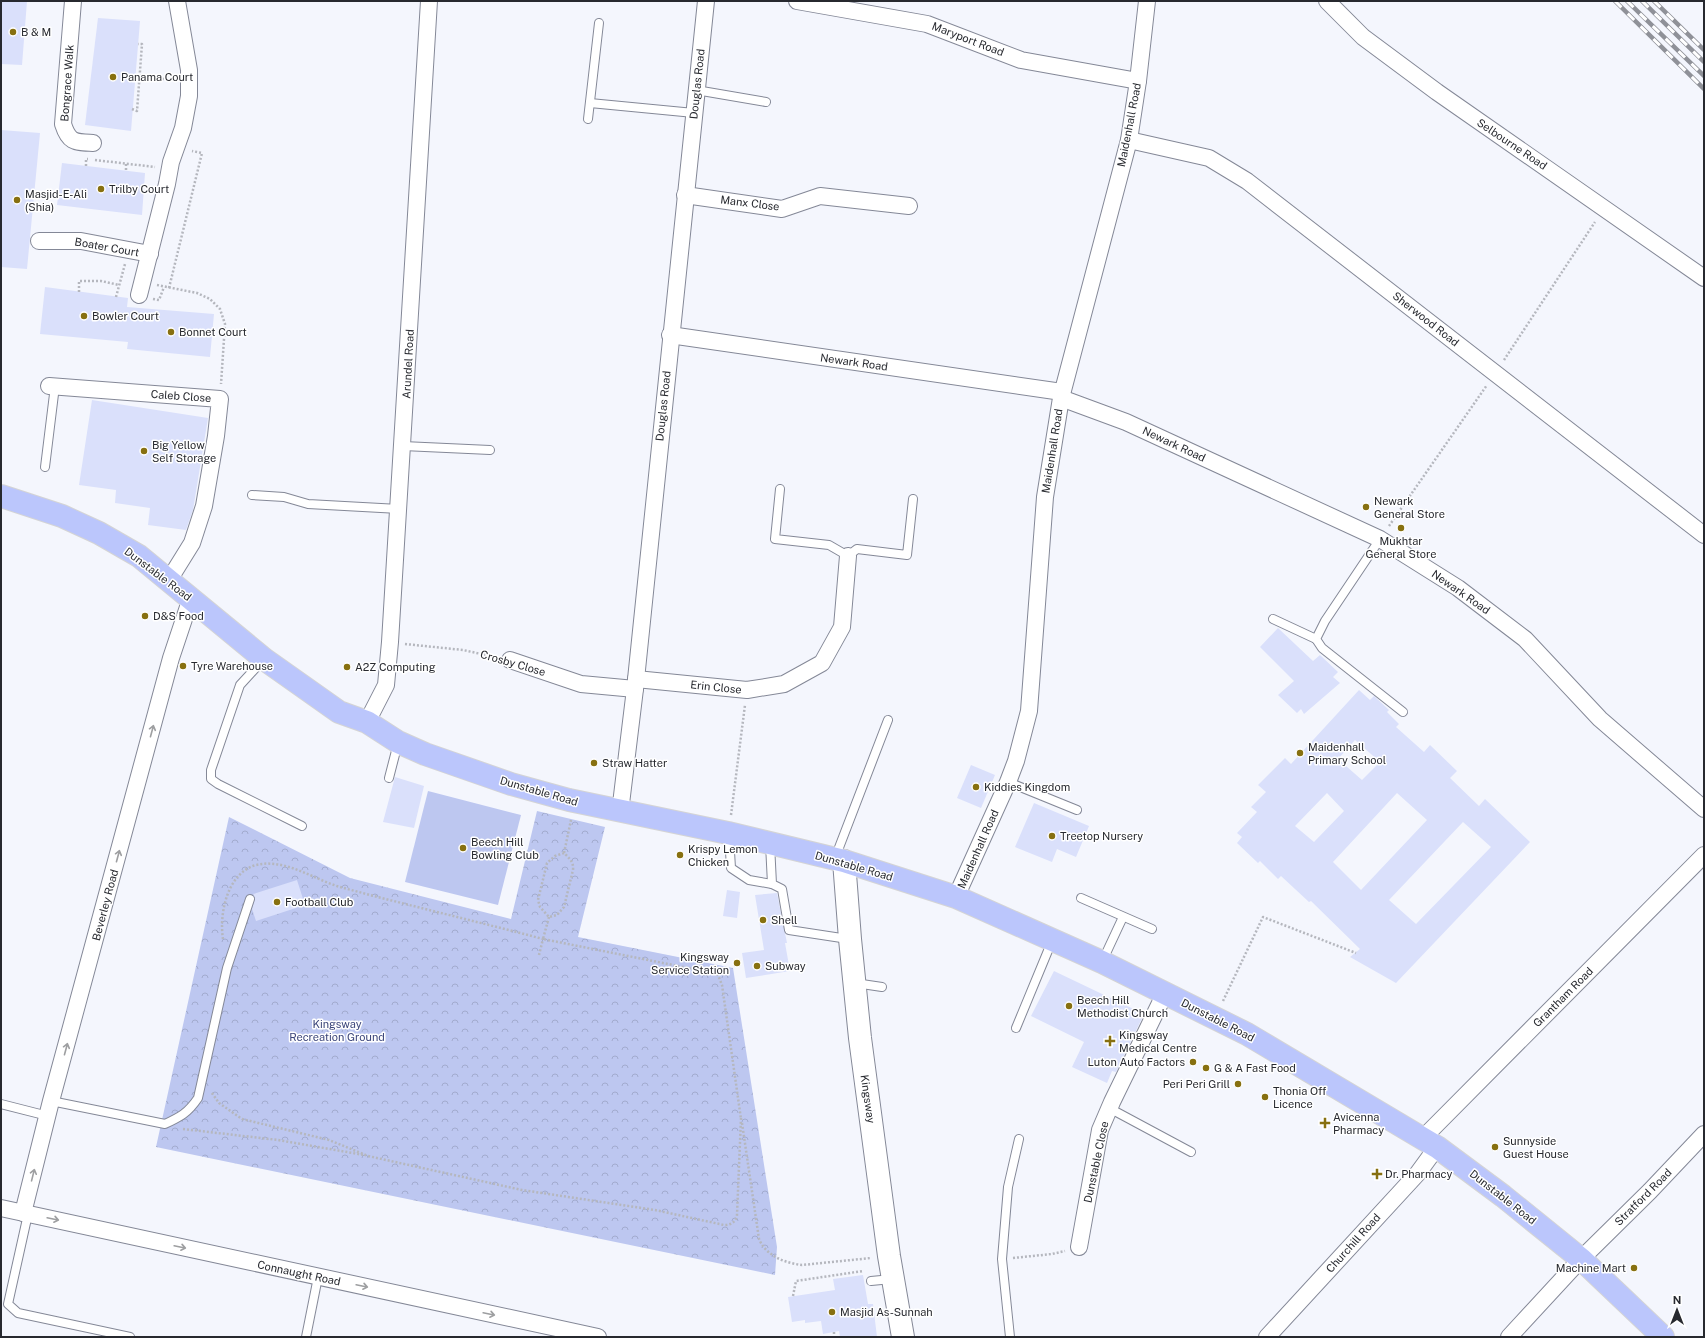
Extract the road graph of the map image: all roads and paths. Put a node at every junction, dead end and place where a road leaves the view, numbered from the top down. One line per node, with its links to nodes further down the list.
1 (73, 1): 21 (street, Bongrace Walk)
2 (177, 1): 12 (street, Boater Court)
3 (429, 1): 41 (street, Arundel Road)
4 (706, 1): 14 (street, Douglas Road)
5 (797, 1): 13 (street, Maryport Road)
6 (1148, 1): 13 (street, Maidenhall Road)
7 (1327, 1): 31 (street, Selbourne Road)
8 (599, 23): 16 (lane)
9 (138, 44): 11 (path)
10 (134, 76): 11 (path)
11 (140, 77): 12 (path); 17 (path)
12 (189, 81): 22 (street, Boater Court)
13 (1138, 81): 20 (street, Maidenhall Road)
14 (696, 90): 15 (lane); 18 (street, Douglas Road)
15 (766, 102)
16 (590, 103): 18 (lane); 19 (lane)
17 (132, 110)
18 (694, 113): 26 (street, Douglas Road)
19 (588, 119)
20 (1129, 140): 39 (street, Maidenhall Road); 49 (street, Sherwood Road)
21 (93, 143)
22 (172, 159): 23 (path); 29 (street, Boater Court); 34 (path)
23 (126, 164): 24 (path); 25 (path)
24 (86, 166)
25 (126, 170)
26 (685, 195): 27 (street, Manx Close); 37 (street, Douglas Road)
27 (909, 206)
28 (39, 241): 29 (street, Boater Court)
29 (150, 254): 33 (street, Boater Court)
30 (127, 257): 32 (path)
31 (1704, 278)
32 (119, 285): 35 (path); 36 (path)
33 (141, 288): 34 (path)
34 (169, 288): 40 (path)
35 (79, 292)
36 (116, 297)
37 (670, 335): 39 (street, Newark Road); 59 (street, Douglas Road)
38 (52, 386): 40 (street, Caleb Close); 43 (lane)
39 (1062, 395): 50 (street, Newark Road); 66 (street, Maidenhall Road)
40 (220, 399): 52 (street, Caleb Close)
41 (403, 446): 42 (lane); 48 (street, Arundel Road)
42 (490, 450)
43 (45, 467)
44 (780, 489): 51 (lane)
45 (252, 495): 48 (lane)
46 (1, 496): 52 (main road, Dunstable Road)
47 (913, 499): 51 (lane)
48 (399, 509): 56 (street, Arundel Road)
49 (1704, 535)
50 (1380, 539): 55 (lane); 67 (street, Newark Road)
51 (848, 556): 60 (street, Erin Close)
52 (169, 580): 53 (main road, Dunstable Road)
53 (191, 598): 57 (main road, Dunstable Road); 99 (street, Beverley Road, one-way to 53)
54 (1273, 619): 55 (lane)
55 (1316, 639): 61 (lane)
56 (390, 642): 58 (path, Crosby Close); 63 (street, Arundel Road)
57 (264, 659): 63 (main road, Dunstable Road); 71 (lane)
58 (510, 660): 59 (street, Crosby Close)
59 (635, 684): 60 (street, Erin Close); 69 (street, Douglas Road)
60 (747, 690): 72 (path)
61 (1404, 712)
62 (888, 720): 76 (lane)
63 (367, 722): 64 (main road, Dunstable Road)
64 (398, 742): 65 (lane); 69 (main road, Dunstable Road)
65 (389, 778)
66 (1008, 782): 68 (lane); 78 (street, Maidenhall Road)
67 (1704, 809)
68 (1077, 810)
69 (620, 812): 72 (main road, Dunstable Road)
70 (572, 814): 74 (path)
71 (302, 826)
72 (728, 834): 73 (main road, Dunstable Road); 77 (lane)
73 (770, 844): 76 (main road, Dunstable Road); 77 (lane)
74 (564, 853): 81 (path); 81 (path)
75 (1704, 855): 104 (street, Grantham Road)
76 (839, 860): 78 (main road, Dunstable Road); 85 (street, Kingsway)
77 (772, 884): 85 (lane)
78 (956, 897): 86 (main road, Dunstable Road)
79 (1080, 898): 82 (lane)
80 (250, 899): 90 (lane)
81 (549, 916): 84 (path)
82 (1123, 916): 83 (lane); 89 (lane)
83 (1152, 929)
84 (543, 939): 88 (path); 90 (path); 100 (path)
85 (850, 939): 91 (street, Kingsway)
86 (1052, 940): 89 (main road, Dunstable Road); 95 (lane)
87 (1356, 953): 94 (path)
88 (539, 955)
89 (1102, 962): 93 (main road, Dunstable Road)
90 (227, 968): 96 (lane)
91 (854, 983): 92 (lane); 110 (street, Kingsway)
92 (882, 987)
93 (1165, 993): 98 (street, Dunstable Close); 104 (main road, Dunstable Road)
94 (1221, 1005)
95 (1016, 1028)
96 (202, 1077): 101 (lane); 106 (path)
97 (1, 1104): 99 (lane)
98 (1109, 1108): 105 (lane); 109 (street, Dunstable Close)
99 (50, 1109): 101 (lane); 108 (street, Beverley Road, one-way to 99)
100 (741, 1118): 106 (path); 110 (path)
101 (165, 1124): 106 (path)
102 (1704, 1134): 112 (street, Stratford Road)
103 (1019, 1139): 124 (lane)
104 (1429, 1143): 112 (main road, Dunstable Road); 125 (street, Churchill Road)
105 (1191, 1152)
106 (368, 1156)
107 (1, 1208): 108 (street, Connaught Road)
108 (26, 1213): 114 (street, Connaught Road, one-way to 114); 119 (lane)
109 (1079, 1247): 111 (path)
110 (890, 1256): 115 (street, Kingsway)
111 (1008, 1258)
112 (1581, 1259): 126 (street, Stratford Road); 127 (main road, Dunstable Road)
113 (868, 1271): 117 (path)
114 (318, 1277): 120 (lane); 121 (street, Connaught Road, one-way to 121)
115 (893, 1278): 116 (lane); 123 (street, Kingsway)
116 (871, 1281)
117 (793, 1296)
118 (834, 1332): 122 (path)
119 (130, 1337)
120 (306, 1337)
121 (598, 1337)
122 (834, 1337)
123 (903, 1337)
124 (1010, 1337)
125 (1267, 1337)
126 (1509, 1337)
127 (1663, 1337)

